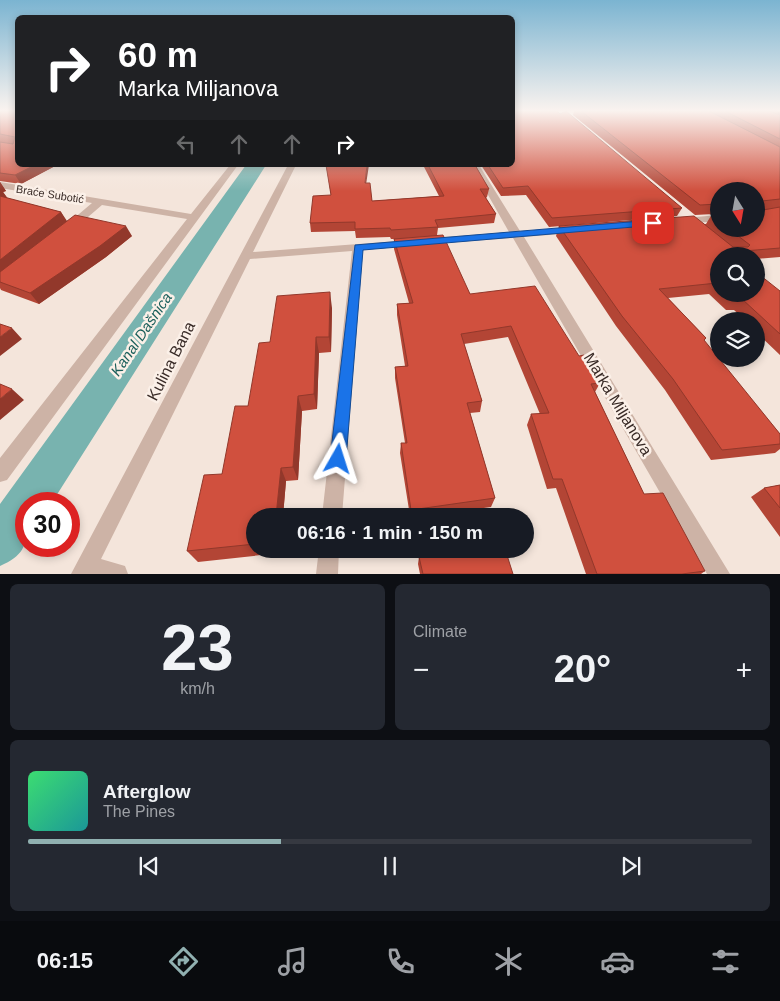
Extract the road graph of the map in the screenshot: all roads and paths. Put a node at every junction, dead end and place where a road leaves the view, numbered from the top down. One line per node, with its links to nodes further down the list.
1 (232, 167): 6 (street)
2 (291, 167): 15 (street, Kulina Bana)
3 (476, 167): 13 (street, Marka Miljanova)
4 (0, 185): 5 (street, Braće Subotić)
5 (100, 202): 6 (street, Braće Subotić); 12 (street, Braće Subotić)
6 (193, 217): 16 (street)
7 (688, 217): 8 (street); 9 (street); 11 (street)
8 (710, 218)
9 (673, 222)
10 (586, 229): 13 (street)
11 (706, 232)
12 (62, 233)
13 (518, 234): 14 (street); 22 (street, Marka Miljanova)
14 (358, 247): 15 (street); 17 (street)
15 (246, 256): 19 (street, Kulina Bana)
16 (0, 473)
17 (333, 508)
18 (328, 558): 21 (street)
19 (85, 569): 20 (street)
20 (117, 574)
21 (327, 574)
22 (719, 574)

